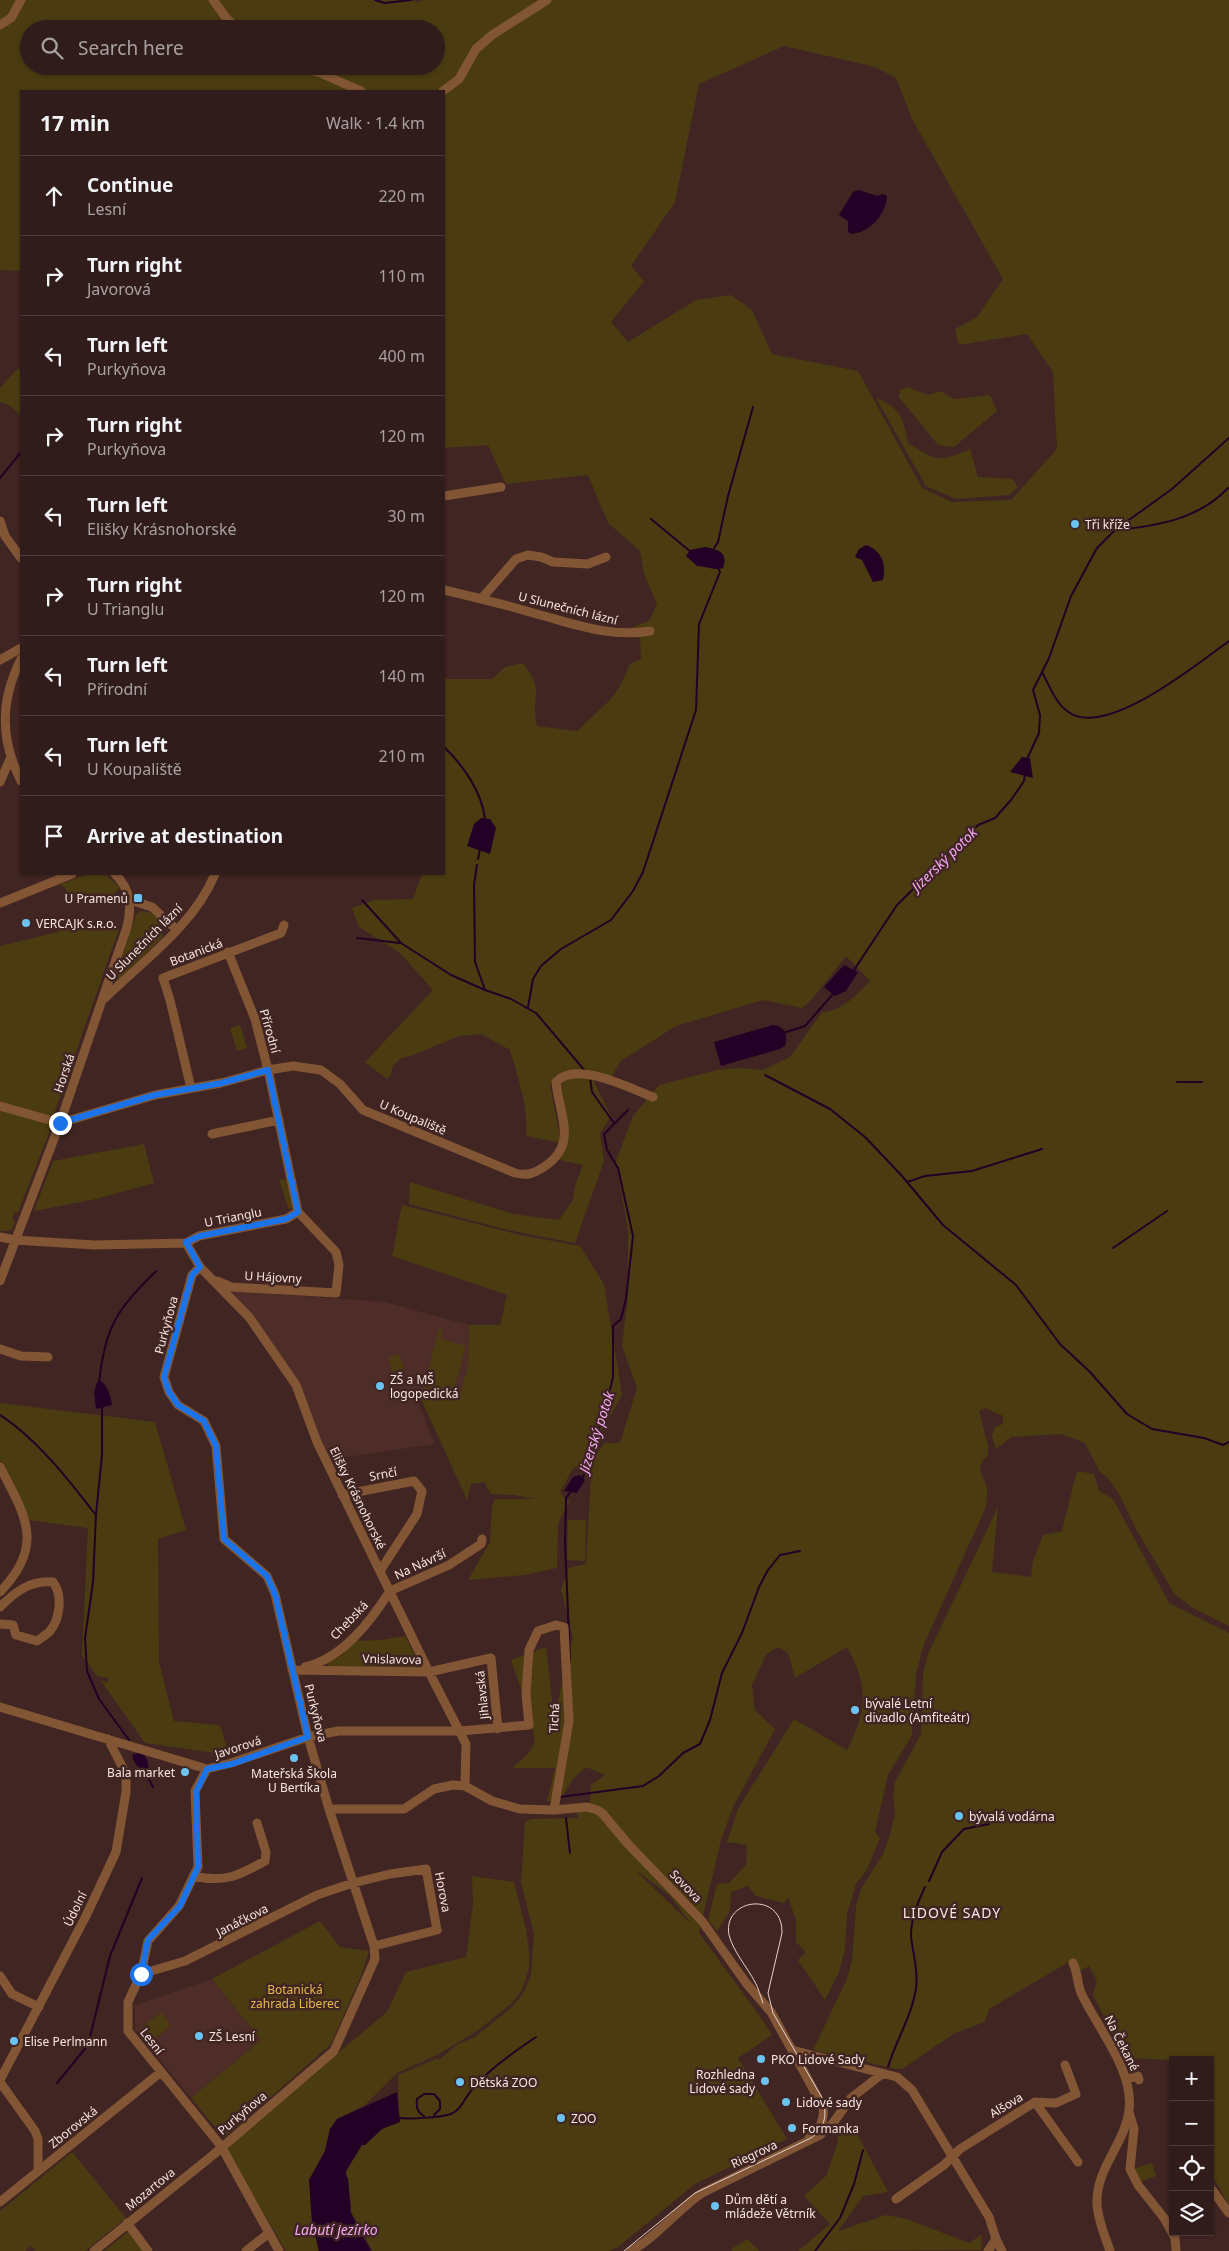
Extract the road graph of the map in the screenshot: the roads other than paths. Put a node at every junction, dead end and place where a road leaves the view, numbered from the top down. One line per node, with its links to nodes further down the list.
1 (21, 0): 5 (street)
2 (213, 0): 4 (street)
3 (547, 0): 8 (street)
4 (228, 20)
5 (0, 25)
6 (325, 75): 7 (street)
7 (359, 90)
8 (445, 90)
9 (501, 487): 10 (street)
10 (445, 496)
11 (0, 522): 12 (street)
12 (20, 557)
13 (606, 557): 15 (street)
14 (445, 590): 15 (street, U Slunečních lázní)
15 (482, 598): 16 (street, U Slunečních lázní)
16 (650, 631)
17 (20, 649): 18 (street)
18 (0, 660): 20 (street)
19 (20, 660): 20 (street)
20 (15, 668): 21 (street)
21 (10, 759): 22 (street); 23 (street)
22 (20, 779)
23 (0, 782)
24 (70, 875): 28 (street)
25 (116, 875): 27 (street)
26 (215, 875): 30 (street, U Slunečních lázní)
27 (130, 900): 30 (street); 32 (street, Horská)
28 (0, 903)
29 (284, 925): 31 (street, Botanická)
30 (177, 930): 32 (street, U Slunečních lázní)
31 (228, 952): 33 (street, Přírodní); 34 (street, Botanická)
32 (103, 1000): 38 (street, Horská)
33 (268, 1070): 34 (street, U Koupaliště); 35 (street, U Koupaliště); 37 (street, Přírodní)
34 (191, 1088): 38 (street, U Koupaliště)
35 (651, 1096)
36 (0, 1106): 38 (street)
37 (279, 1120): 39 (street); 40 (street, Přírodní)
38 (60, 1123): 42 (street, Horská)
39 (212, 1134)
40 (298, 1212): 43 (street, U Trianglu); 45 (street, U Hájovny)
41 (0, 1237): 42 (street, U Trianglu)
42 (15, 1240): 43 (street, U Trianglu); 46 (street, Horská)
43 (186, 1242): 44 (street, Elišky Krásnohorské)
44 (200, 1267): 45 (street, Elišky Krásnohorské); 59 (street, Purkyňova)
45 (210, 1278): 50 (street, Elišky Krásnohorské)
46 (0, 1281)
47 (0, 1349): 48 (street)
48 (48, 1357)
49 (0, 1467): 54 (street)
50 (342, 1495): 52 (street, Elišky Krásnohorské); 52 (street, Srnčí)
51 (482, 1540): 53 (street, Na Návrší)
52 (380, 1571): 53 (street, Elišky Krásnohorské)
53 (390, 1591): 59 (street, Chebská); 60 (street, Elišky Krásnohorské)
54 (0, 1592)
55 (0, 1607): 56 (street)
56 (0, 1624)
57 (564, 1627): 62 (street, Javorová); 69 (street, Tichá)
58 (491, 1658): 60 (street, Vnislavova); 62 (street, Jihlavská)
59 (292, 1670): 60 (street, Vnislavova); 64 (street, Purkyňova)
60 (428, 1672): 63 (street, Elišky Krásnohorské)
61 (0, 1707): 65 (street, Javorová)
62 (498, 1729): 63 (street, Javorová)
63 (460, 1731): 64 (street, Javorová); 67 (street, Elišky Krásnohorské)
64 (308, 1737): 66 (street, Javorová); 68 (street, Purkyňova)
65 (108, 1739): 66 (street, Javorová); 77 (street, Údolní)
66 (207, 1769): 71 (street, Lesní)
67 (465, 1786): 68 (street); 69 (street, Sovova)
68 (329, 1809): 72 (street, Purkyňova)
69 (554, 1810): 78 (street, Sovova)
70 (257, 1823): 71 (street)
71 (193, 1876): 75 (street, Lesní)
72 (352, 1883): 73 (street, Purkyňova); 73 (street, Horova); 75 (street, Janáčkova)
73 (374, 1946): 88 (street, Purkyňova)
74 (1073, 1962): 83 (street, Na Čekané)
75 (141, 1974): 80 (street, Lesní)
76 (0, 1976): 77 (street)
77 (39, 2007): 84 (street, Údolní)
78 (793, 2050): 81 (street); 87 (street)
79 (1065, 2065): 85 (street, Alšova)
80 (161, 2072): 88 (street, Lesní); 91 (street, Zborovská)
81 (882, 2074): 87 (street, Riegrova); 89 (street)
82 (1139, 2077): 83 (street)
83 (1127, 2079): 86 (street, Na Čekané)
84 (0, 2081): 91 (street, Údolní)
85 (1035, 2102): 89 (street, Alšova); 90 (street)
86 (1129, 2112): 106 (street, Na Čekané); 107 (street)
87 (802, 2145): 103 (street, Riegrova)
88 (221, 2146): 96 (street, Mozartova); 97 (street, Lesní)
89 (954, 2156): 93 (street, Alšova); 98 (street)
90 (1078, 2162)
91 (38, 2171): 94 (street, Zborovská)
92 (1214, 2191): 95 (street)
93 (896, 2200)
94 (0, 2202)
95 (1229, 2213)
96 (128, 2222): 99 (street, Mozartova); 100 (street)
97 (269, 2233): 101 (street); 102 (street, Lesní)
98 (996, 2239): 104 (street); 105 (street)
99 (94, 2251)
100 (148, 2251)
101 (246, 2251)
102 (279, 2251)
103 (631, 2251)
104 (988, 2251)
105 (1002, 2251)
106 (1110, 2251)
107 (1176, 2251)

